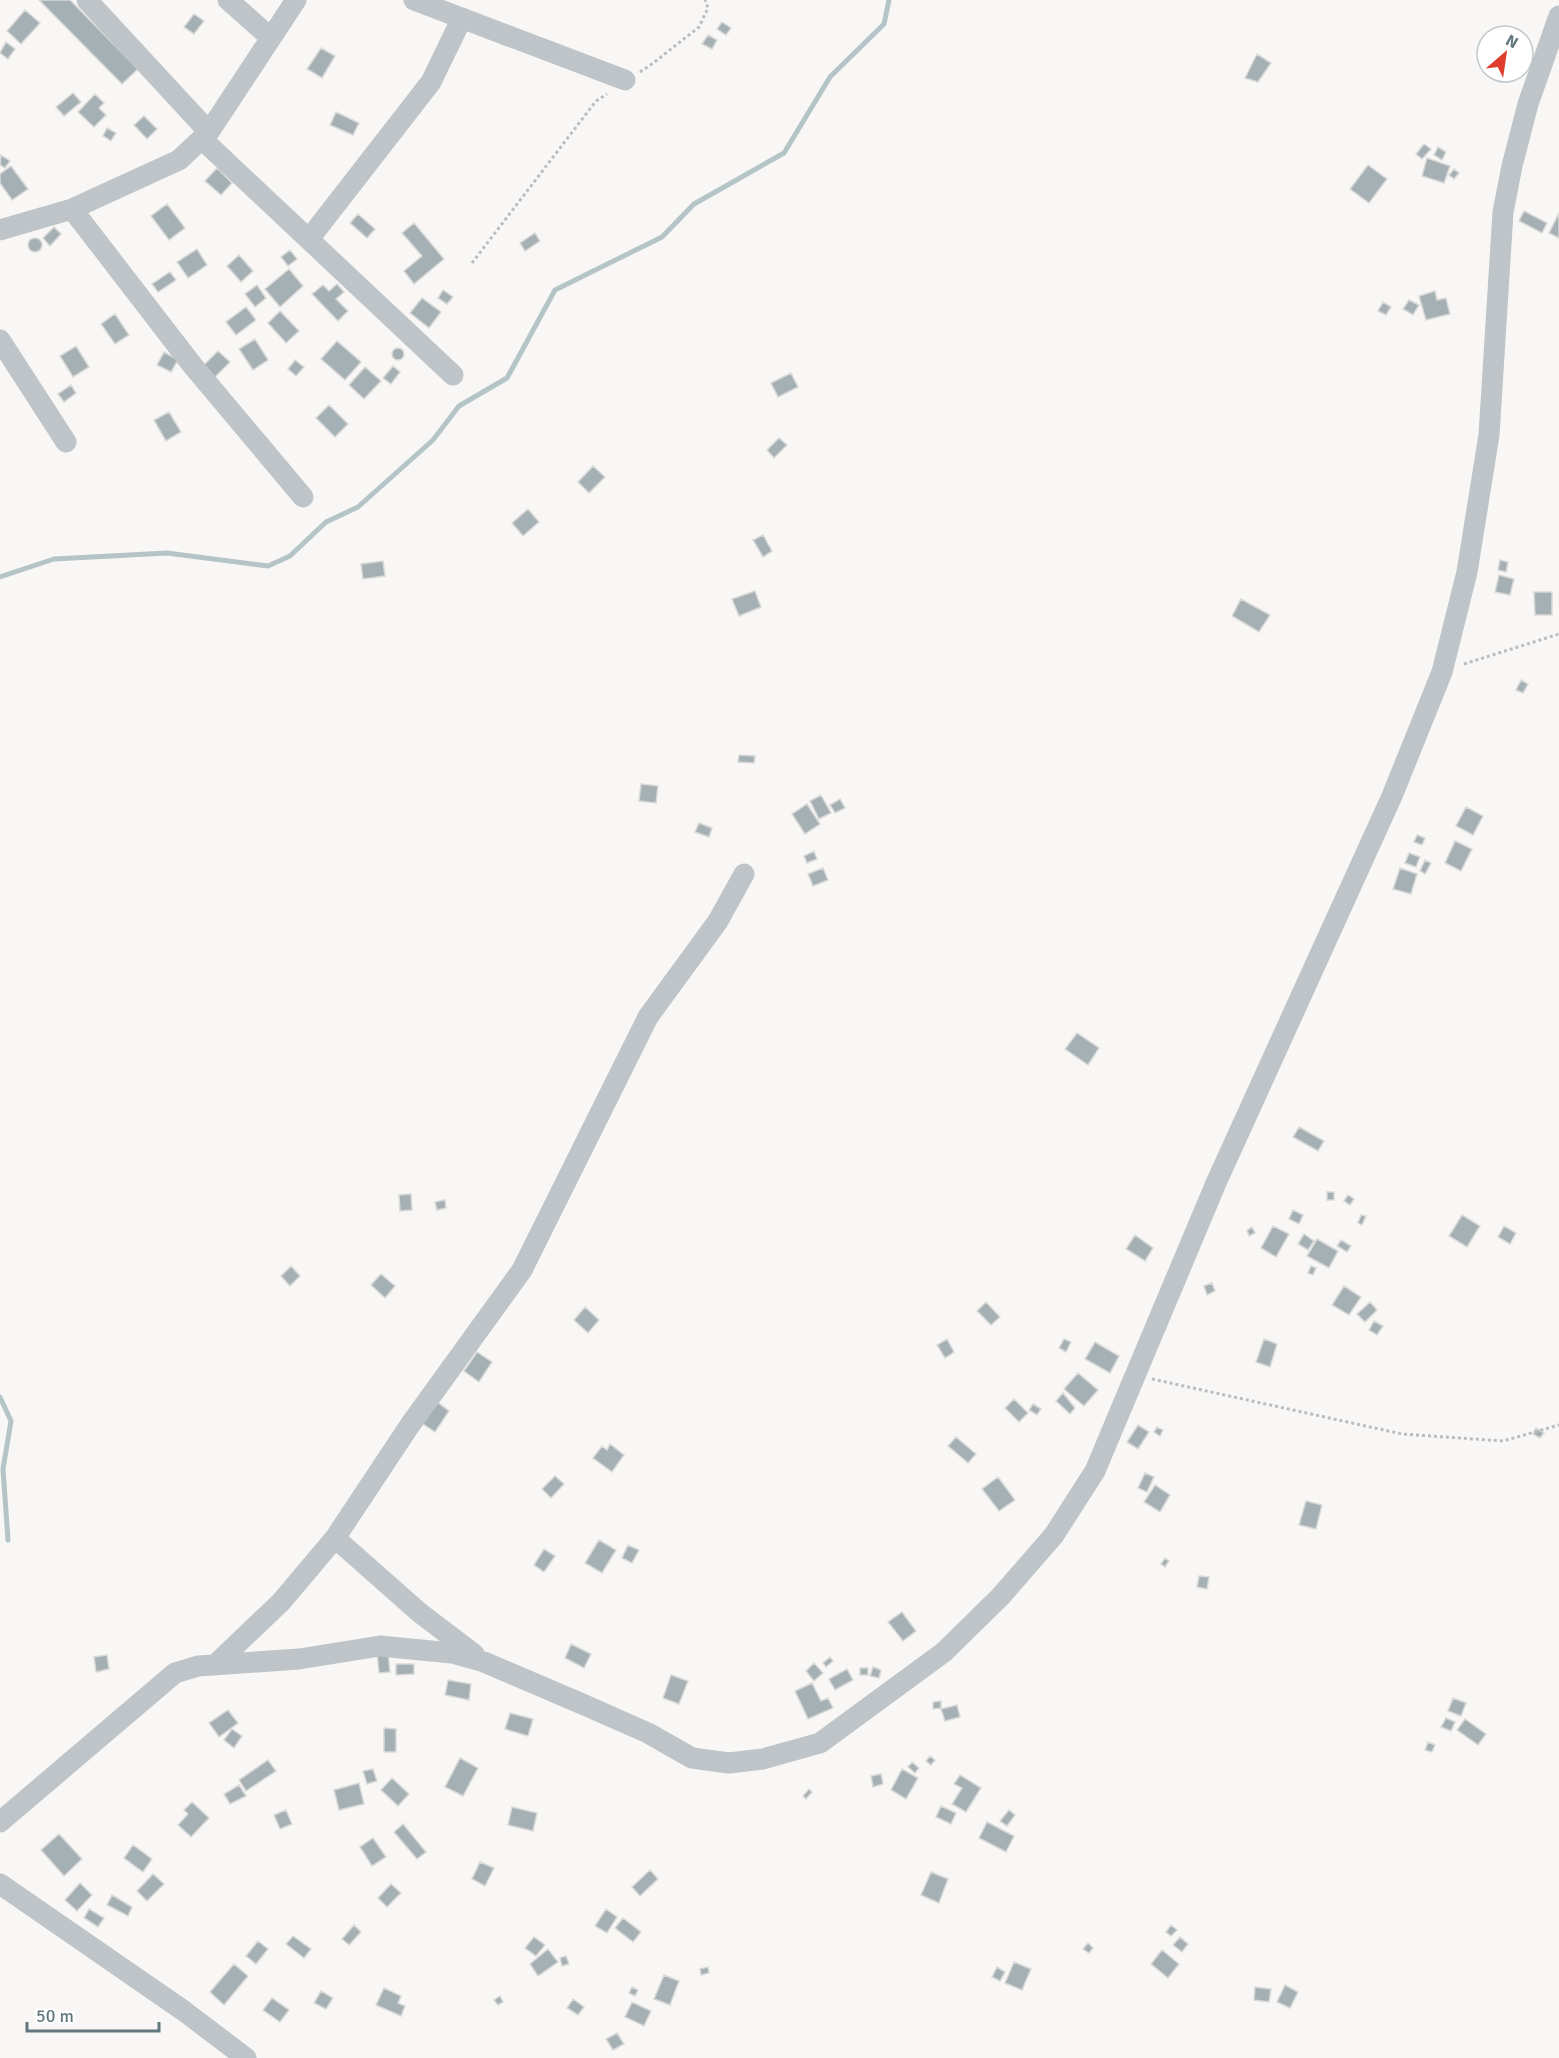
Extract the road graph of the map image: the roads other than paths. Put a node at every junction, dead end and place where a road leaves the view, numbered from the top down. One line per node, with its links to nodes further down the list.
1 (87, 0): 9 (street)
2 (228, 0): 7 (street)
3 (296, 0): 7 (street)
4 (414, 0): 6 (street)
5 (1559, 16): 19 (street)
6 (462, 18): 8 (street); 12 (street)
7 (271, 38): 9 (street)
8 (625, 81)
9 (206, 136): 10 (street); 12 (street)
10 (72, 209): 11 (street); 16 (street)
11 (0, 230)
12 (309, 239): 14 (street)
13 (0, 340): 15 (street)
14 (453, 375)
15 (66, 442)
16 (303, 497)
17 (744, 874): 18 (street)
18 (335, 1538): 19 (street); 20 (street)
19 (484, 1662): 20 (street)
20 (216, 1664): 21 (street)
21 (0, 1822)
22 (0, 1884): 23 (street)
23 (246, 2058)

